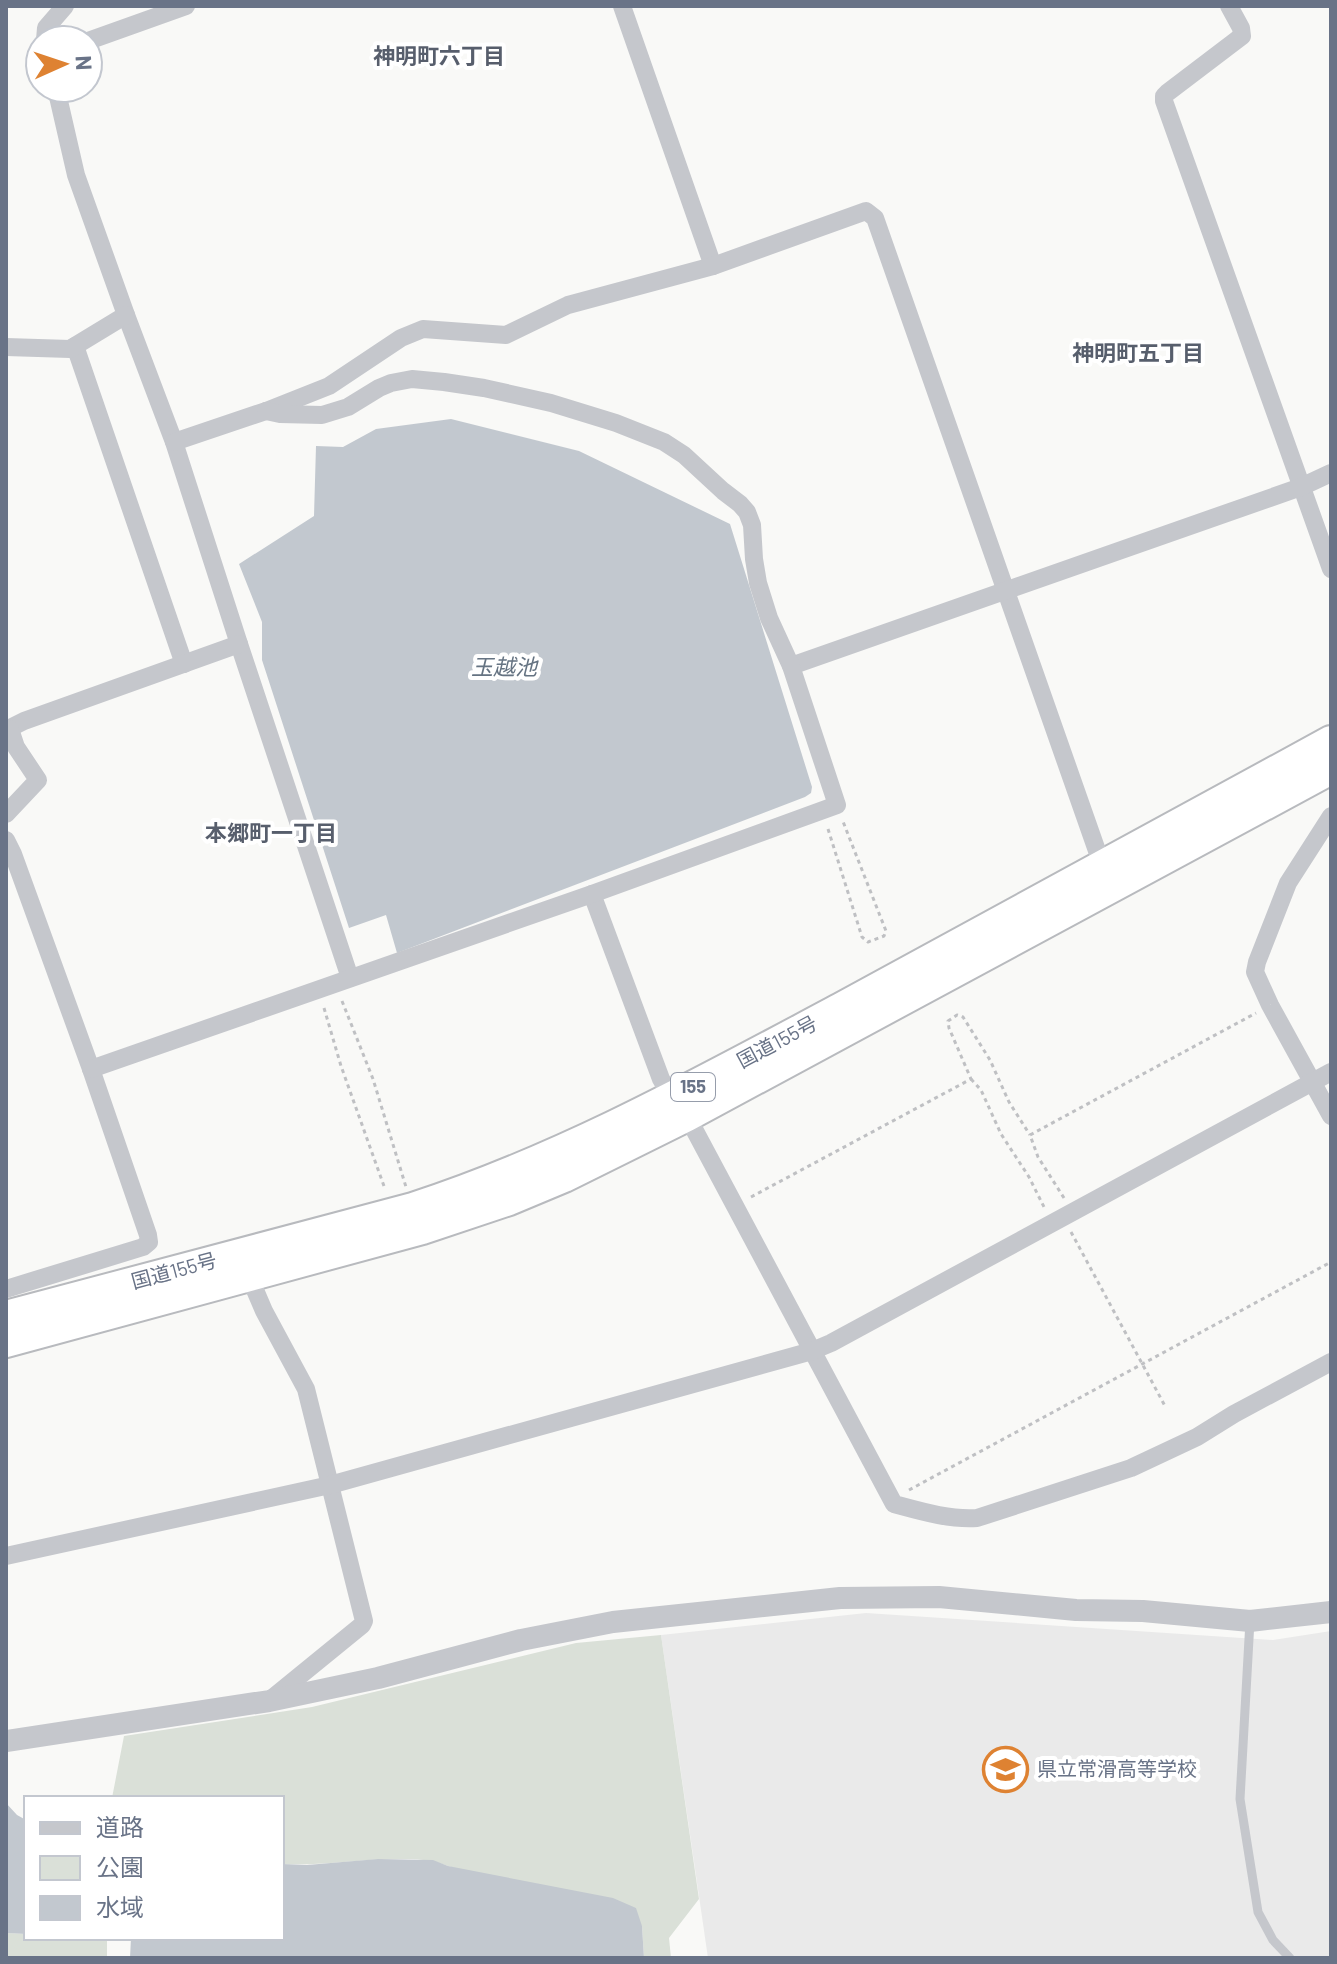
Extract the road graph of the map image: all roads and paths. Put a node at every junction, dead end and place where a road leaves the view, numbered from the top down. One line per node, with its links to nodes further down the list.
1 (65, 6): 5 (street)
2 (186, 6): 6 (street)
3 (622, 6): 8 (street)
4 (1229, 6): 15 (street)
5 (49, 24)
6 (104, 35)
7 (60, 104): 9 (street)
8 (713, 266): 12 (street); 17 (street)
9 (126, 315): 10 (street); 13 (street)
10 (75, 346): 11 (street); 19 (street)
11 (6, 347)
12 (266, 411): 13 (street); 20 (street)
13 (174, 442): 18 (street)
14 (1331, 473): 15 (street)
15 (1301, 487): 16 (street); 17 (street)
16 (1331, 569)
17 (1004, 590): 20 (street); 28 (street)
18 (239, 644): 19 (street); 30 (street)
19 (184, 664): 21 (street)
20 (791, 666): 24 (street)
21 (8, 729): 25 (street)
22 (1331, 741): 28 (highway, 国道155号 / 155)
23 (1331, 769): 36 (highway, 国道155号 / 155)
24 (829, 807): 24 (path); 29 (street)
25 (6, 814)
26 (1331, 816): 31 (street)
27 (6, 840): 32 (street)
28 (1102, 865): 36 (highway, 国道155号 / 155)
29 (592, 894): 30 (street); 36 (street)
30 (334, 983): 32 (street); 39 (path); 39 (path)
31 (1270, 1005): 35 (street); 38 (path)
32 (91, 1069): 44 (street)
33 (1331, 1072): 35 (street)
34 (971, 1079): 38 (path); 40 (path); 41 (path)
35 (1313, 1082): 37 (street); 41 (street)
36 (680, 1107): 39 (highway, 国道155号 / 155); 40 (street); 43 (highway, 国道155号 / 155)
37 (1331, 1116)
38 (1030, 1135): 41 (path)
39 (409, 1196): 44 (highway, 国道155号 / 155)
40 (734, 1207): 46 (street)
41 (1063, 1218): 46 (street); 48 (path)
42 (1331, 1262): 48 (path)
43 (249, 1276): 45 (highway, 国道155号 / 155); 50 (street)
44 (9, 1303)
45 (6, 1342)
46 (812, 1351): 50 (street); 51 (street)
47 (1331, 1362): 51 (street)
48 (1142, 1364): 49 (path); 51 (path)
49 (1165, 1406)
50 (330, 1485): 52 (street); 55 (street)
51 (891, 1499)
52 (6, 1556)
53 (1331, 1612): 54 (street)
54 (1250, 1621): 55 (street); 57 (lane)
55 (269, 1701): 56 (street)
56 (6, 1741)
57 (1290, 1958)

